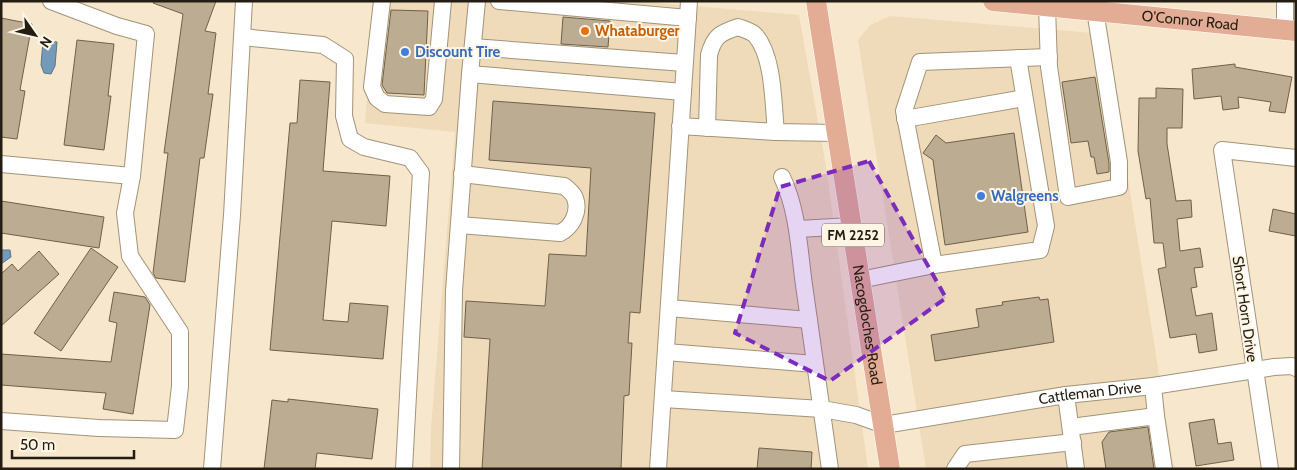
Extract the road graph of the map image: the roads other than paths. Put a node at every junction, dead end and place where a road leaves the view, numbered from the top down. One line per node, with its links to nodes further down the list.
1 (51, 1): 31 (street)
2 (244, 1): 15 (street)
3 (382, 1): 4 (street)
4 (443, 1)
5 (477, 1): 16 (street)
6 (499, 1): 13 (street)
7 (689, 1): 13 (street)
8 (816, 1): 27 (main road, Nacogdoches Road / FM 2252)
9 (994, 1): 11 (main road, O'Connor Road)
10 (1286, 1): 14 (street)
11 (1047, 6): 12 (main road, O'Connor Road); 17 (street)
12 (1095, 6): 14 (main road, O'Connor Road); 17 (street)
13 (688, 18): 19 (street)
14 (1290, 31)
15 (242, 37): 52 (street); 53 (street)
16 (473, 47): 19 (street); 20 (street)
17 (1049, 57): 18 (street)
18 (1018, 58): 22 (street); 23 (street)
19 (684, 63): 21 (street)
20 (470, 74): 21 (street); 30 (street)
21 (683, 92): 24 (street)
22 (1024, 98): 23 (street); 36 (street)
23 (905, 119): 36 (street)
24 (680, 126): 25 (street); 38 (street)
25 (707, 128): 26 (street); 26 (street)
26 (776, 132): 27 (street)
27 (836, 133): 34 (main road, Nacogdoches Road / FM 2252)
28 (1296, 158): 43 (street, Short Horn Drive)
29 (1, 164): 31 (street)
30 (462, 174): 33 (street); 33 (street)
31 (132, 176): 49 (street)
32 (782, 177): 35 (street)
33 (459, 225): 54 (street)
34 (852, 226): 35 (street); 37 (main road, Nacogdoches Road / FM 2252)
35 (798, 229): 39 (street)
36 (934, 265): 37 (street)
37 (860, 280): 50 (main road, Nacogdoches Road / FM 2252)
38 (669, 308): 39 (street); 40 (street)
39 (809, 320): 41 (street)
40 (666, 352): 41 (street); 46 (street)
41 (815, 364): 47 (street)
42 (1296, 368): 43 (street, Cattleman Drive)
43 (1255, 371): 44 (street, Cattleman Drive); 61 (street, Short Horn Drive)
44 (1153, 386): 45 (street, Cattleman Drive); 48 (street)
45 (1066, 395): 50 (street, Cattleman Drive); 51 (street)
46 (663, 399): 47 (street); 55 (street)
47 (822, 409): 50 (street); 56 (street)
48 (1156, 416): 51 (street); 60 (street)
49 (1, 421)
50 (884, 425): 57 (main road, Nacogdoches Road / FM 2252)
51 (1072, 434): 58 (street); 59 (street)
52 (212, 469)
53 (404, 469)
54 (451, 469)
55 (658, 469)
56 (830, 469)
57 (890, 469)
58 (955, 469)
59 (1076, 469)
60 (1164, 469)
61 (1270, 469)

